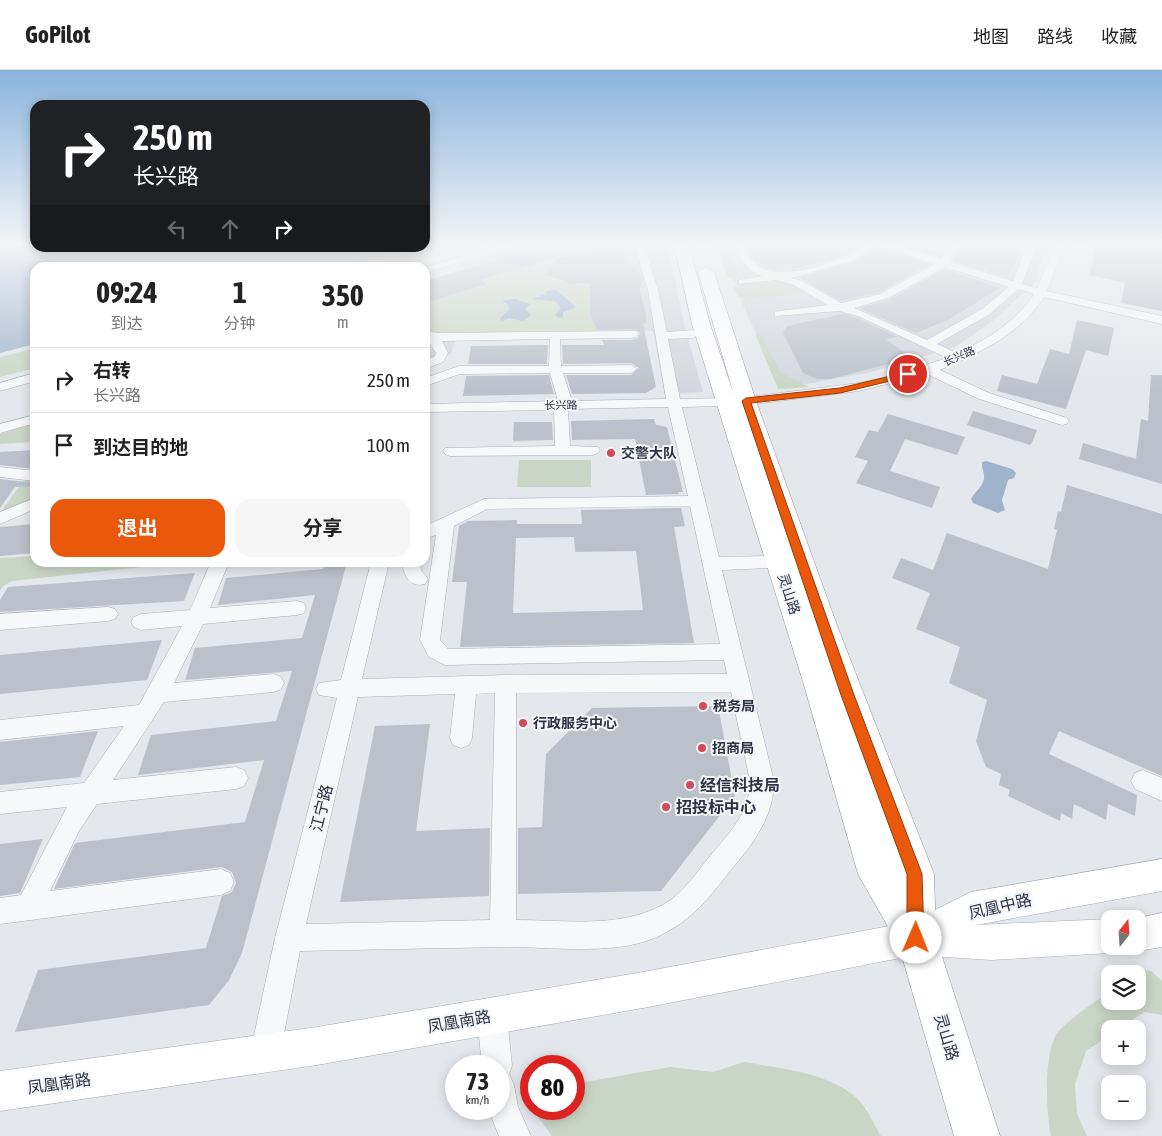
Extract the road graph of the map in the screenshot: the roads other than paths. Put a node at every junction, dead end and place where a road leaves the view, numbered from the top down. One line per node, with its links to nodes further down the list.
1 (653, 293): 15 (street)
2 (693, 293): 28 (highway, 灵山路)
3 (709, 293): 28 (highway, 灵山路)
4 (815, 293): 8 (street)
5 (890, 293): 8 (street)
6 (1007, 293): 18 (street)
7 (1041, 293): 10 (street); 11 (street, 长兴路)
8 (840, 307): 9 (street); 18 (street)
9 (779, 314)
10 (1162, 320)
11 (1012, 324): 16 (street); 19 (street, 长兴路)
12 (632, 334): 14 (street)
13 (693, 334): 15 (street)
14 (431, 335): 20 (street)
15 (661, 336): 29 (street)
16 (965, 336)
17 (555, 340): 23 (street)
18 (927, 345): 19 (street)
19 (957, 358): 22 (street, 长兴路)
20 (430, 362)
21 (631, 369): 23 (street)
22 (928, 369): 28 (street, 长兴路); 33 (street)
23 (555, 370): 25 (street); 27 (street); 30 (street)
24 (30, 378): 26 (street)
25 (430, 380)
26 (0, 387)
27 (546, 396): 30 (street, 长兴路); 31 (street, 长兴路)
28 (736, 402): 29 (street, 长兴路); 77 (highway, 灵山路); 77 (highway, 灵山路)
29 (674, 403): 30 (street, 长兴路); 40 (street)
30 (564, 405): 35 (street)
31 (430, 408)
32 (30, 420): 34 (street)
33 (1062, 421)
34 (0, 429)
35 (563, 450): 36 (street); 37 (street)
36 (593, 450)
37 (450, 451)
38 (0, 472): 39 (street)
39 (30, 475)
40 (697, 501): 43 (street); 46 (street)
41 (30, 505): 42 (street)
42 (0, 518)
43 (446, 524): 44 (street); 56 (street)
44 (430, 531)
45 (770, 562): 46 (street)
46 (712, 564): 56 (street)
47 (218, 567): 53 (street)
48 (379, 567): 61 (street, 江宁路)
49 (412, 567): 50 (street)
50 (419, 579)
51 (297, 608): 53 (street)
52 (108, 614): 54 (street)
53 (197, 616): 55 (street); 63 (street)
54 (0, 622)
55 (141, 622)
56 (733, 652): 58 (street)
57 (274, 683): 63 (street)
58 (740, 683): 59 (street); 74 (street)
59 (506, 684): 60 (street); 74 (street)
60 (466, 685): 61 (street); 66 (street)
61 (350, 688): 62 (street); 76 (street, 江宁路)
62 (326, 689)
63 (158, 693): 64 (street)
64 (145, 714): 65 (street); 68 (street)
65 (0, 730)
66 (461, 738)
67 (236, 778): 68 (street)
68 (89, 794): 69 (street); 72 (street)
69 (0, 803)
70 (1162, 875): 77 (main road, 凤凰中路)
71 (221, 882): 72 (street)
72 (29, 907): 73 (street)
73 (0, 911)
74 (503, 933): 76 (street)
75 (1101, 937): 77 (main road, 凤凰中路)
76 (290, 938): 79 (street, 江宁路)
77 (916, 938): 78 (main road, 凤凰南路); 84 (highway, 灵山路)
78 (492, 1016): 79 (main road, 凤凰南路); 80 (street)
79 (265, 1054): 81 (main road, 凤凰南路)
80 (495, 1055)
81 (0, 1091)
82 (508, 1120): 83 (street)
83 (515, 1136)
84 (978, 1136)

